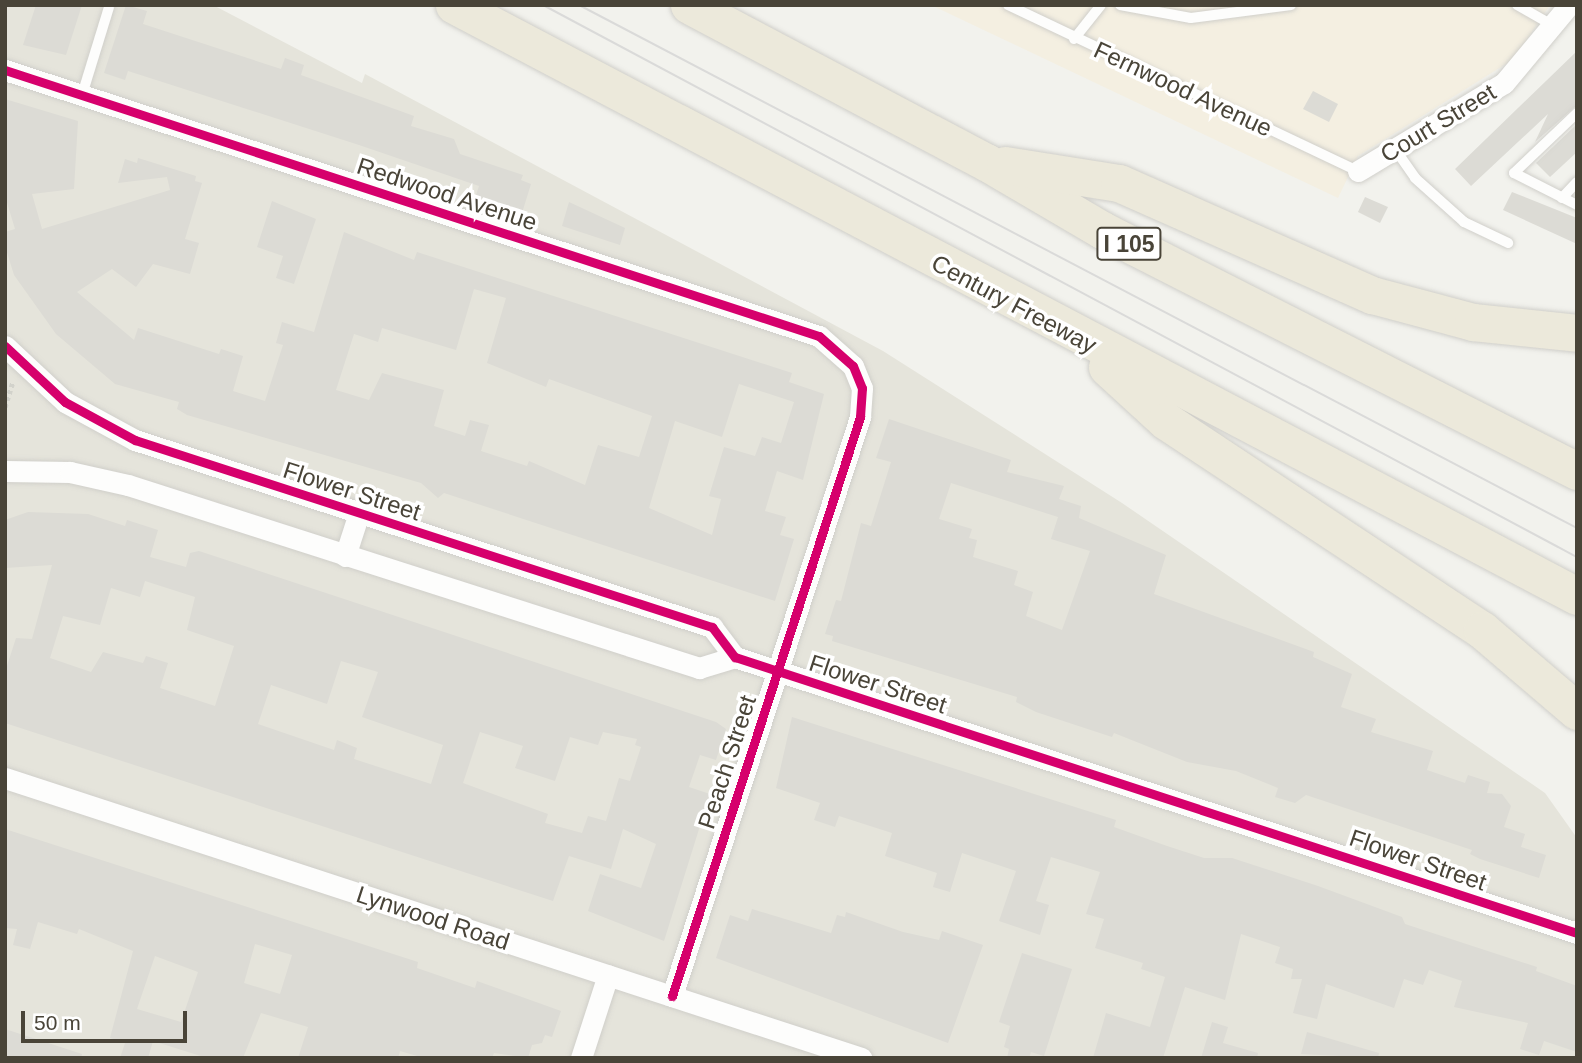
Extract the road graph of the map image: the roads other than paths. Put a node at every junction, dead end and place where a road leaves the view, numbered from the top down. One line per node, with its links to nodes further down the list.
1 (454, 5): 23 (highway, Century Freeway)
2 (689, 5): 16 (highway, I 105)
3 (1008, 5): 11 (lane, Fernwood Avenue)
4 (1101, 5): 11 (lane)
5 (1120, 5): 6 (lane)
6 (1292, 5)
7 (1517, 5): 10 (lane)
8 (1569, 5): 10 (street, Court Street)
9 (109, 6): 13 (lane)
10 (1554, 26): 15 (street, Court Street)
11 (1074, 39): 17 (lane, Fernwood Avenue)
12 (5, 71): 13 (street, Redwood Avenue)
13 (82, 95): 25 (street, Redwood Avenue)
14 (1577, 113): 19 (lane)
15 (1395, 149): 17 (street, Court Street); 21 (lane)
16 (986, 162): 22 (highway); 27 (highway, I 105)
17 (1358, 172)
18 (1577, 182): 19 (lane)
19 (1562, 198): 20 (lane)
20 (1577, 205)
21 (1508, 243)
22 (1577, 333)
23 (1074, 336): 30 (highway, Century Freeway); 33 (highway)
24 (5, 346): 28 (street, Flower Street)
25 (860, 379): 32 (street, Peach Street)
26 (5, 471): 29 (street)
27 (1577, 471)
28 (359, 513): 29 (street); 31 (street, Flower Street)
29 (345, 556): 31 (street)
30 (1577, 596)
31 (735, 657): 32 (street, Flower Street)
32 (777, 671): 35 (street, Flower Street); 37 (street, Peach Street)
33 (1577, 711)
34 (5, 778): 36 (street, Lynwood Road)
35 (1577, 933)
36 (608, 975): 37 (street, Lynwood Road); 39 (street)
37 (671, 996): 38 (street, Lynwood Road)
38 (833, 1054): 40 (street, Lynwood Road)
39 (581, 1058)
40 (861, 1058)

